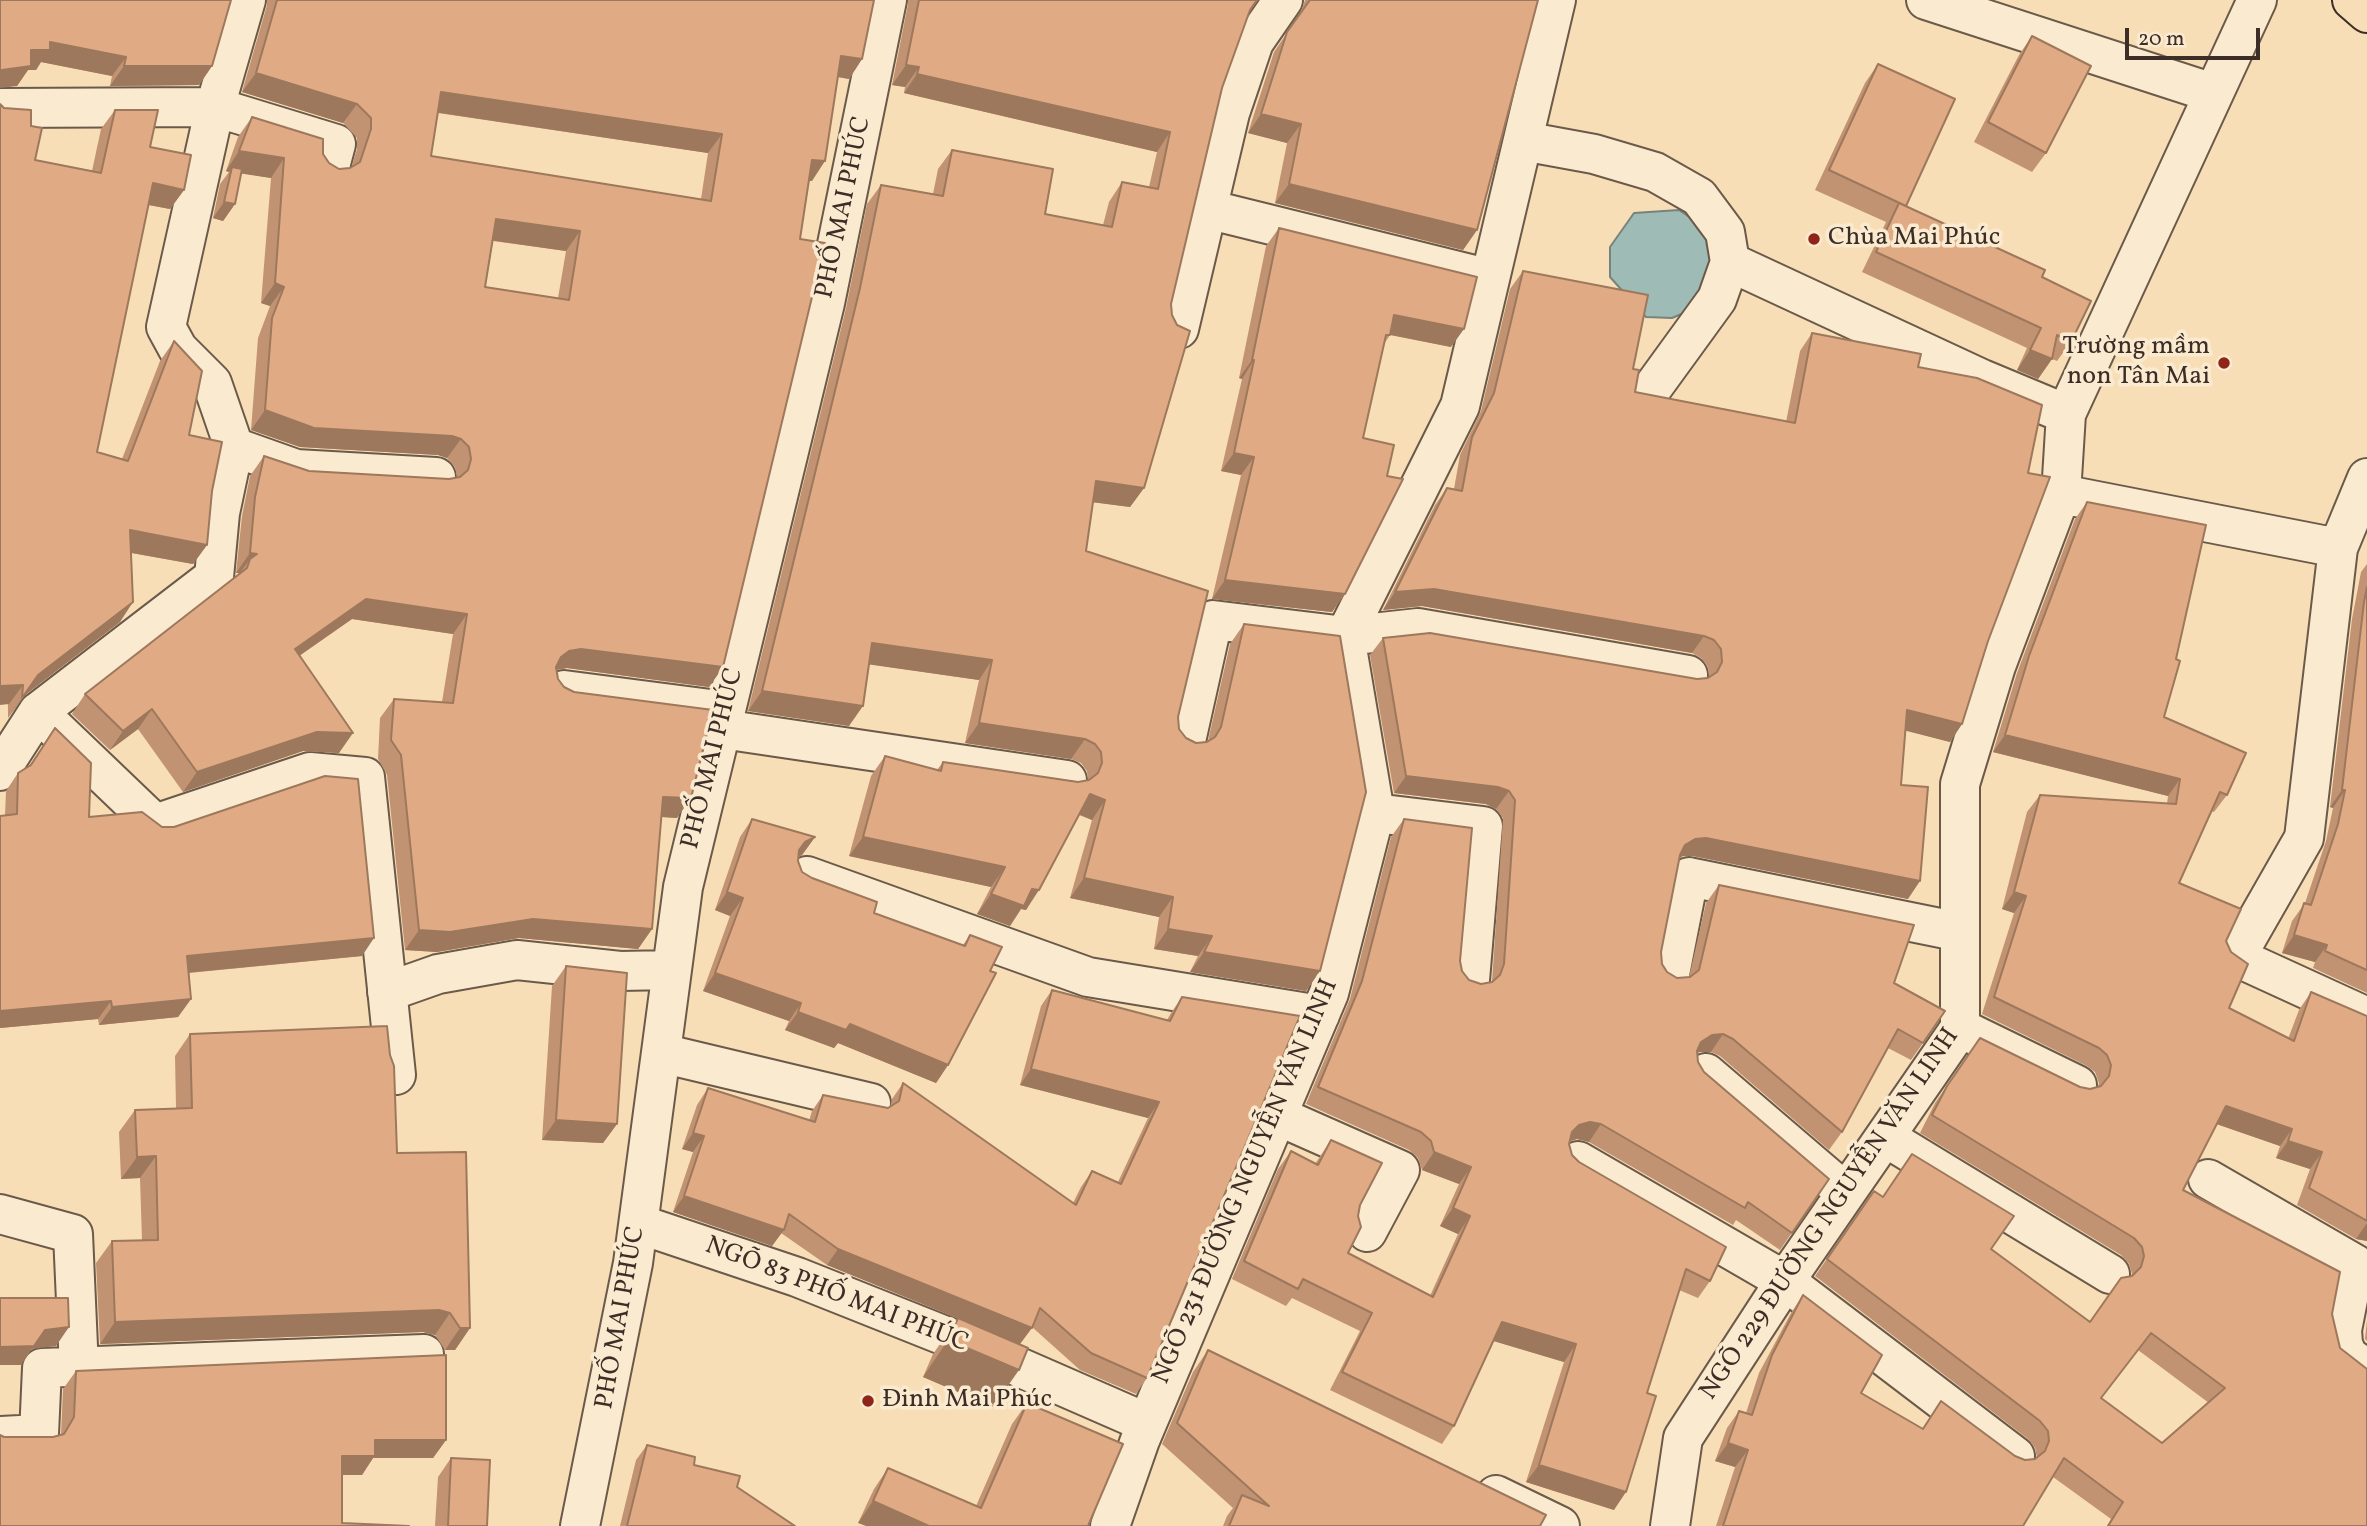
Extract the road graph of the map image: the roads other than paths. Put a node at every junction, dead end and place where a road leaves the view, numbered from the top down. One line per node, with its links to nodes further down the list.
1 (246, 0): 10 (street)
2 (887, 0): 29 (street, PHỐ MAI PHÚC)
3 (1283, 0): 14 (street)
4 (1556, 0): 12 (street)
5 (1926, 0): 9 (street)
6 (2257, 0): 9 (street)
7 (2351, 0): 8 (highway)
8 (2367, 13)
9 (2213, 93): 19 (street)
10 (215, 107): 11 (street); 13 (street); 20 (street)
11 (0, 108)
12 (1523, 141): 15 (street); 16 (street)
13 (330, 167)
14 (1207, 209): 16 (street); 17 (street)
15 (1730, 262): 18 (street); 19 (street)
16 (1490, 279): 25 (street)
17 (1179, 329)
18 (1648, 394)
19 (2067, 414): 22 (street, NGÕ 229 ĐƯỜNG NGUYỄN VĂN LINH)
20 (234, 447): 21 (street); 28 (street)
21 (436, 477)
22 (2061, 494): 24 (street); 35 (street, NGÕ 229 ĐƯỜNG NGUYỄN VĂN LINH)
23 (2365, 494): 24 (street)
24 (2338, 548): 41 (street)
25 (1345, 636): 26 (street); 30 (street); 33 (street, NGÕ 231 ĐƯỜNG NGUYỄN VĂN LINH)
26 (1688, 675)
27 (564, 690): 29 (street)
28 (38, 712): 31 (street); 39 (street)
29 (724, 720): 32 (street); 36 (street, PHỐ MAI PHÚC)
30 (1186, 741)
31 (0, 771)
32 (1067, 780)
33 (1375, 813): 38 (street); 40 (street, NGÕ 231 ĐƯỜNG NGUYỄN VĂN LINH)
34 (807, 876): 40 (street)
35 (1960, 932): 37 (street); 42 (street, NGÕ 229 ĐƯỜNG NGUYỄN VĂN LINH)
36 (672, 970): 39 (street); 43 (street, PHỐ MAI PHÚC)
37 (1670, 974)
38 (1470, 980)
39 (387, 992): 45 (street)
40 (1320, 1015): 48 (street, NGÕ 231 ĐƯỜNG NGUYỄN VĂN LINH)
41 (2367, 1017)
42 (1960, 1028): 46 (street); 49 (street, NGÕ 229 ĐƯỜNG NGUYỄN VĂN LINH)
43 (661, 1053): 47 (street); 54 (street, PHỐ MAI PHÚC)
44 (1706, 1073): 52 (street)
45 (396, 1075)
46 (2077, 1085)
47 (871, 1103)
48 (1278, 1116): 55 (street); 58 (street, NGÕ 231 ĐƯỜNG NGUYỄN VĂN LINH)
49 (1885, 1137): 52 (street, NGÕ 229 ĐƯỜNG NGUYỄN VĂN LINH); 56 (street)
50 (1578, 1161): 57 (street)
51 (2208, 1179): 62 (street)
52 (1846, 1193): 57 (street, NGÕ 229 ĐƯỜNG NGUYỄN VĂN LINH)
53 (0, 1214): 61 (street)
54 (639, 1224): 63 (street, NGÕ 83 PHỐ MAI PHÚC); 67 (street, PHỐ MAI PHÚC)
55 (1367, 1232)
56 (2110, 1274)
57 (1785, 1281): 65 (street); 70 (street, NGÕ 229 ĐƯỜNG NGUYỄN VĂN LINH)
58 (1180, 1341): 60 (street); 63 (street, NGÕ 231 ĐƯỜNG NGUYỄN VĂN LINH)
59 (424, 1354): 61 (street)
60 (1217, 1359)
61 (61, 1368): 64 (street)
62 (2367, 1369)
63 (1143, 1431): 68 (street, NGÕ 231 ĐƯỜNG NGUYỄN VĂN LINH)
64 (0, 1436)
65 (2015, 1456)
66 (1462, 1478): 69 (street)
67 (580, 1526)
68 (1110, 1526)
69 (1560, 1526)
70 (1670, 1526)

